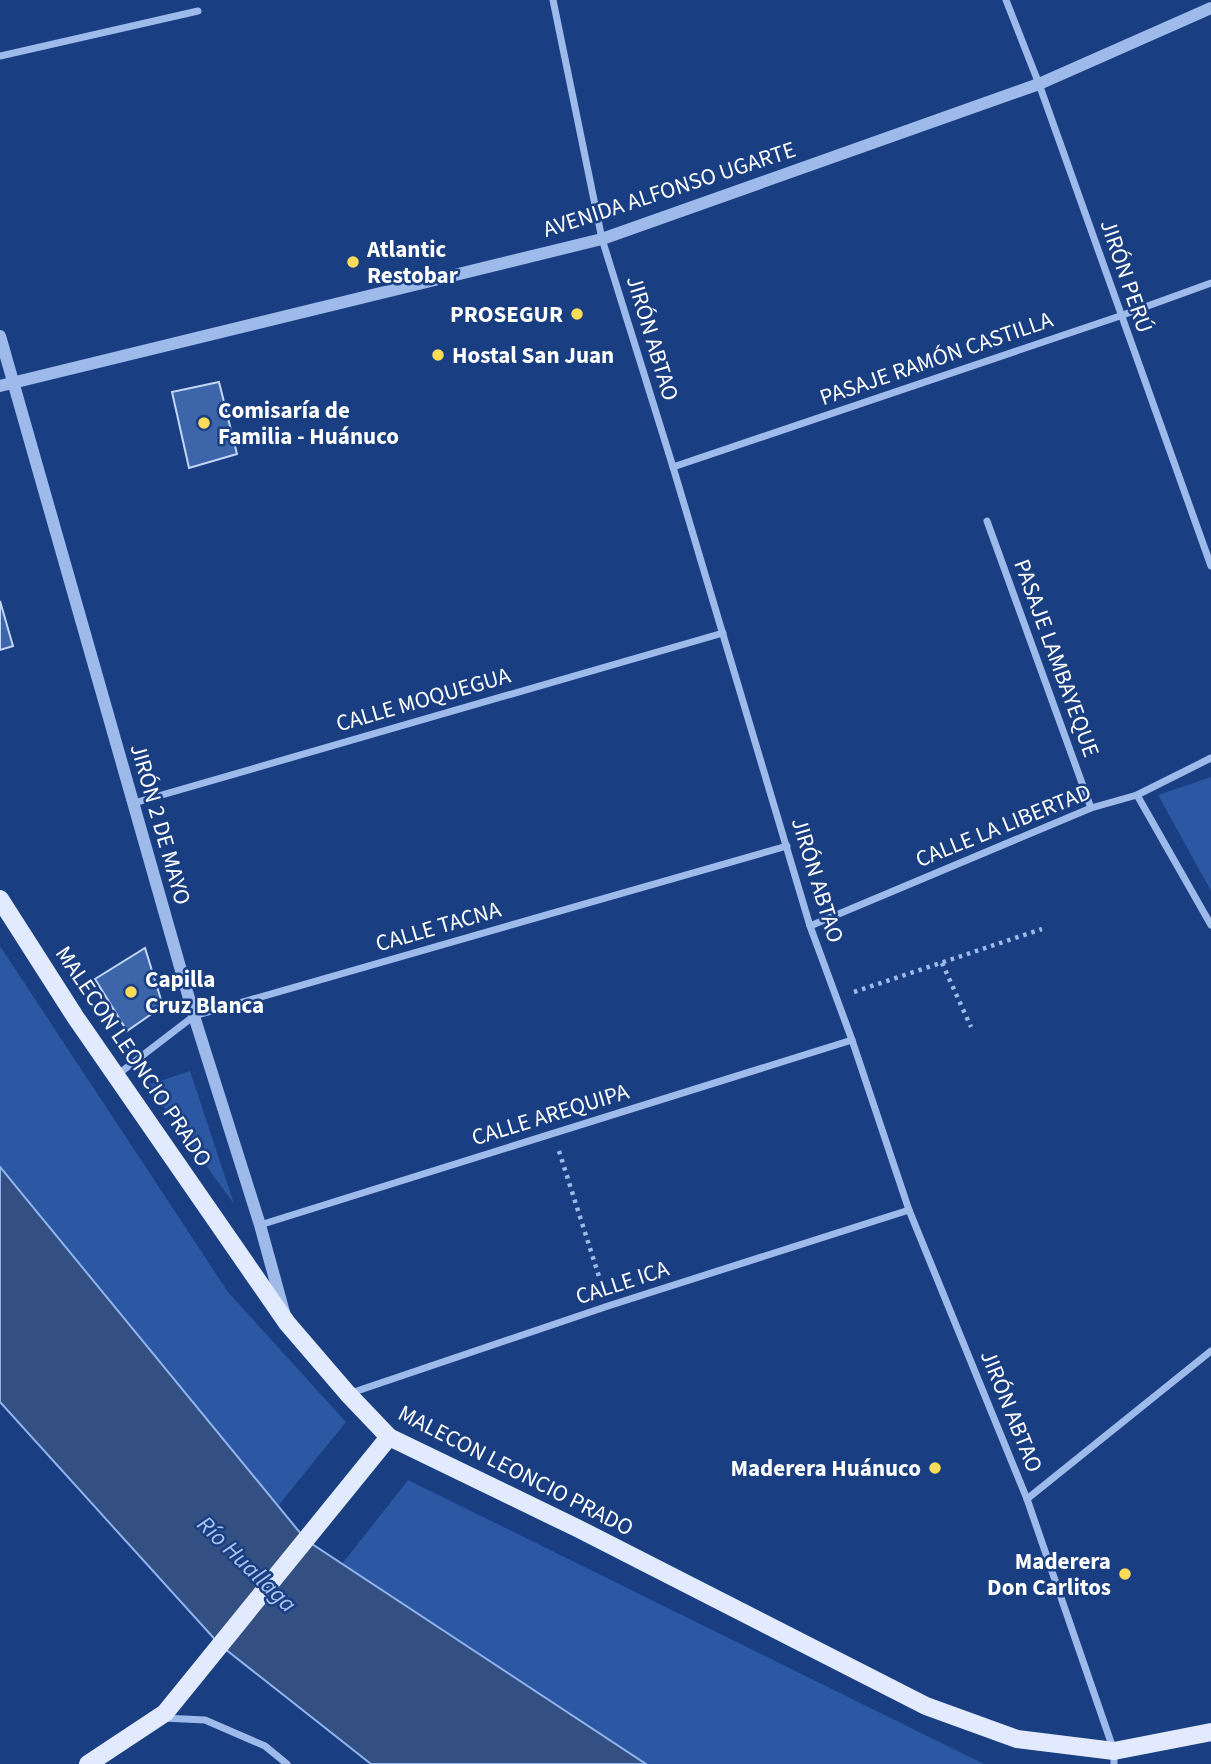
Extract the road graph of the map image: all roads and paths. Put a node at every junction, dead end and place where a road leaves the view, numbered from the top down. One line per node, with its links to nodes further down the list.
1 (553, 0): 7 (street, JIRÓN ABTAO)
2 (1006, 0): 6 (street, JIRÓN PERÚ)
3 (1211, 8): 6 (street, AVENIDA ALFONSO UGARTE)
4 (198, 10): 5 (street)
5 (0, 56)
6 (1039, 84): 7 (street, AVENIDA ALFONSO UGARTE); 9 (street, JIRÓN PERÚ)
7 (602, 239): 11 (street, AVENIDA ALFONSO UGARTE); 12 (street, JIRÓN ABTAO)
8 (1211, 283): 9 (street, PASAJE RAMÓN CASTILLA)
9 (1121, 316): 12 (street, PASAJE RAMÓN CASTILLA); 15 (street, JIRÓN PERÚ)
10 (0, 336): 11 (street, JIRÓN 2 DE MAYO)
11 (6, 385): 20 (street, JIRÓN 2 DE MAYO)
12 (673, 467): 17 (street, JIRÓN ABTAO)
13 (988, 521): 21 (street, PASAJE LAMBAYEQUE)
14 (1211, 538): 15 (street)
15 (1201, 542): 16 (street, JIRÓN PERÚ)
16 (1211, 566)
17 (723, 633): 20 (street, CALLE MOQUEGUA); 22 (street, JIRÓN ABTAO)
18 (1211, 758): 19 (street, CALLE LA LIBERTAD)
19 (1137, 795): 21 (street, CALLE LA LIBERTAD); 24 (street)
20 (134, 803): 29 (street, JIRÓN 2 DE MAYO)
21 (1091, 808): 25 (street, CALLE LA LIBERTAD)
22 (787, 846): 25 (street, JIRÓN ABTAO); 29 (street, CALLE TACNA)
23 (0, 899): 32 (main road, MALECON LEONCIO PRADO)
24 (1211, 925)
25 (810, 926): 28 (street, JIRÓN ABTAO)
26 (1042, 929): 27 (path)
27 (942, 963): 28 (path); 30 (path)
28 (836, 998): 31 (street, JIRÓN ABTAO)
29 (194, 1016): 32 (street, CALLE TACNA); 35 (street, JIRÓN 2 DE MAYO)
30 (971, 1027)
31 (852, 1040): 33 (street, CALLE AREQUIPA); 34 (street, JIRÓN ABTAO)
32 (116, 1076): 37 (main road, MALECON LEONCIO PRADO)
33 (553, 1133): 35 (street, CALLE AREQUIPA); 36 (path)
34 (909, 1210): 36 (street, CALLE ICA); 41 (street, JIRÓN ABTAO)
35 (260, 1225): 37 (street, JIRÓN 2 DE MAYO)
36 (608, 1306): 39 (street, CALLE ICA)
37 (287, 1323): 39 (main road, MALECON LEONCIO PRADO)
38 (1211, 1351): 41 (street)
39 (348, 1394): 40 (main road, MALECON LEONCIO PRADO)
40 (389, 1437): 42 (main road); 44 (main road, MALECON LEONCIO PRADO)
41 (1027, 1499): 44 (street, JIRÓN ABTAO)
42 (162, 1715): 45 (main road); 46 (street)
43 (1211, 1732): 44 (main road, MALECON LEONCIO PRADO)
44 (1114, 1757)
45 (88, 1764)
46 (287, 1764)

